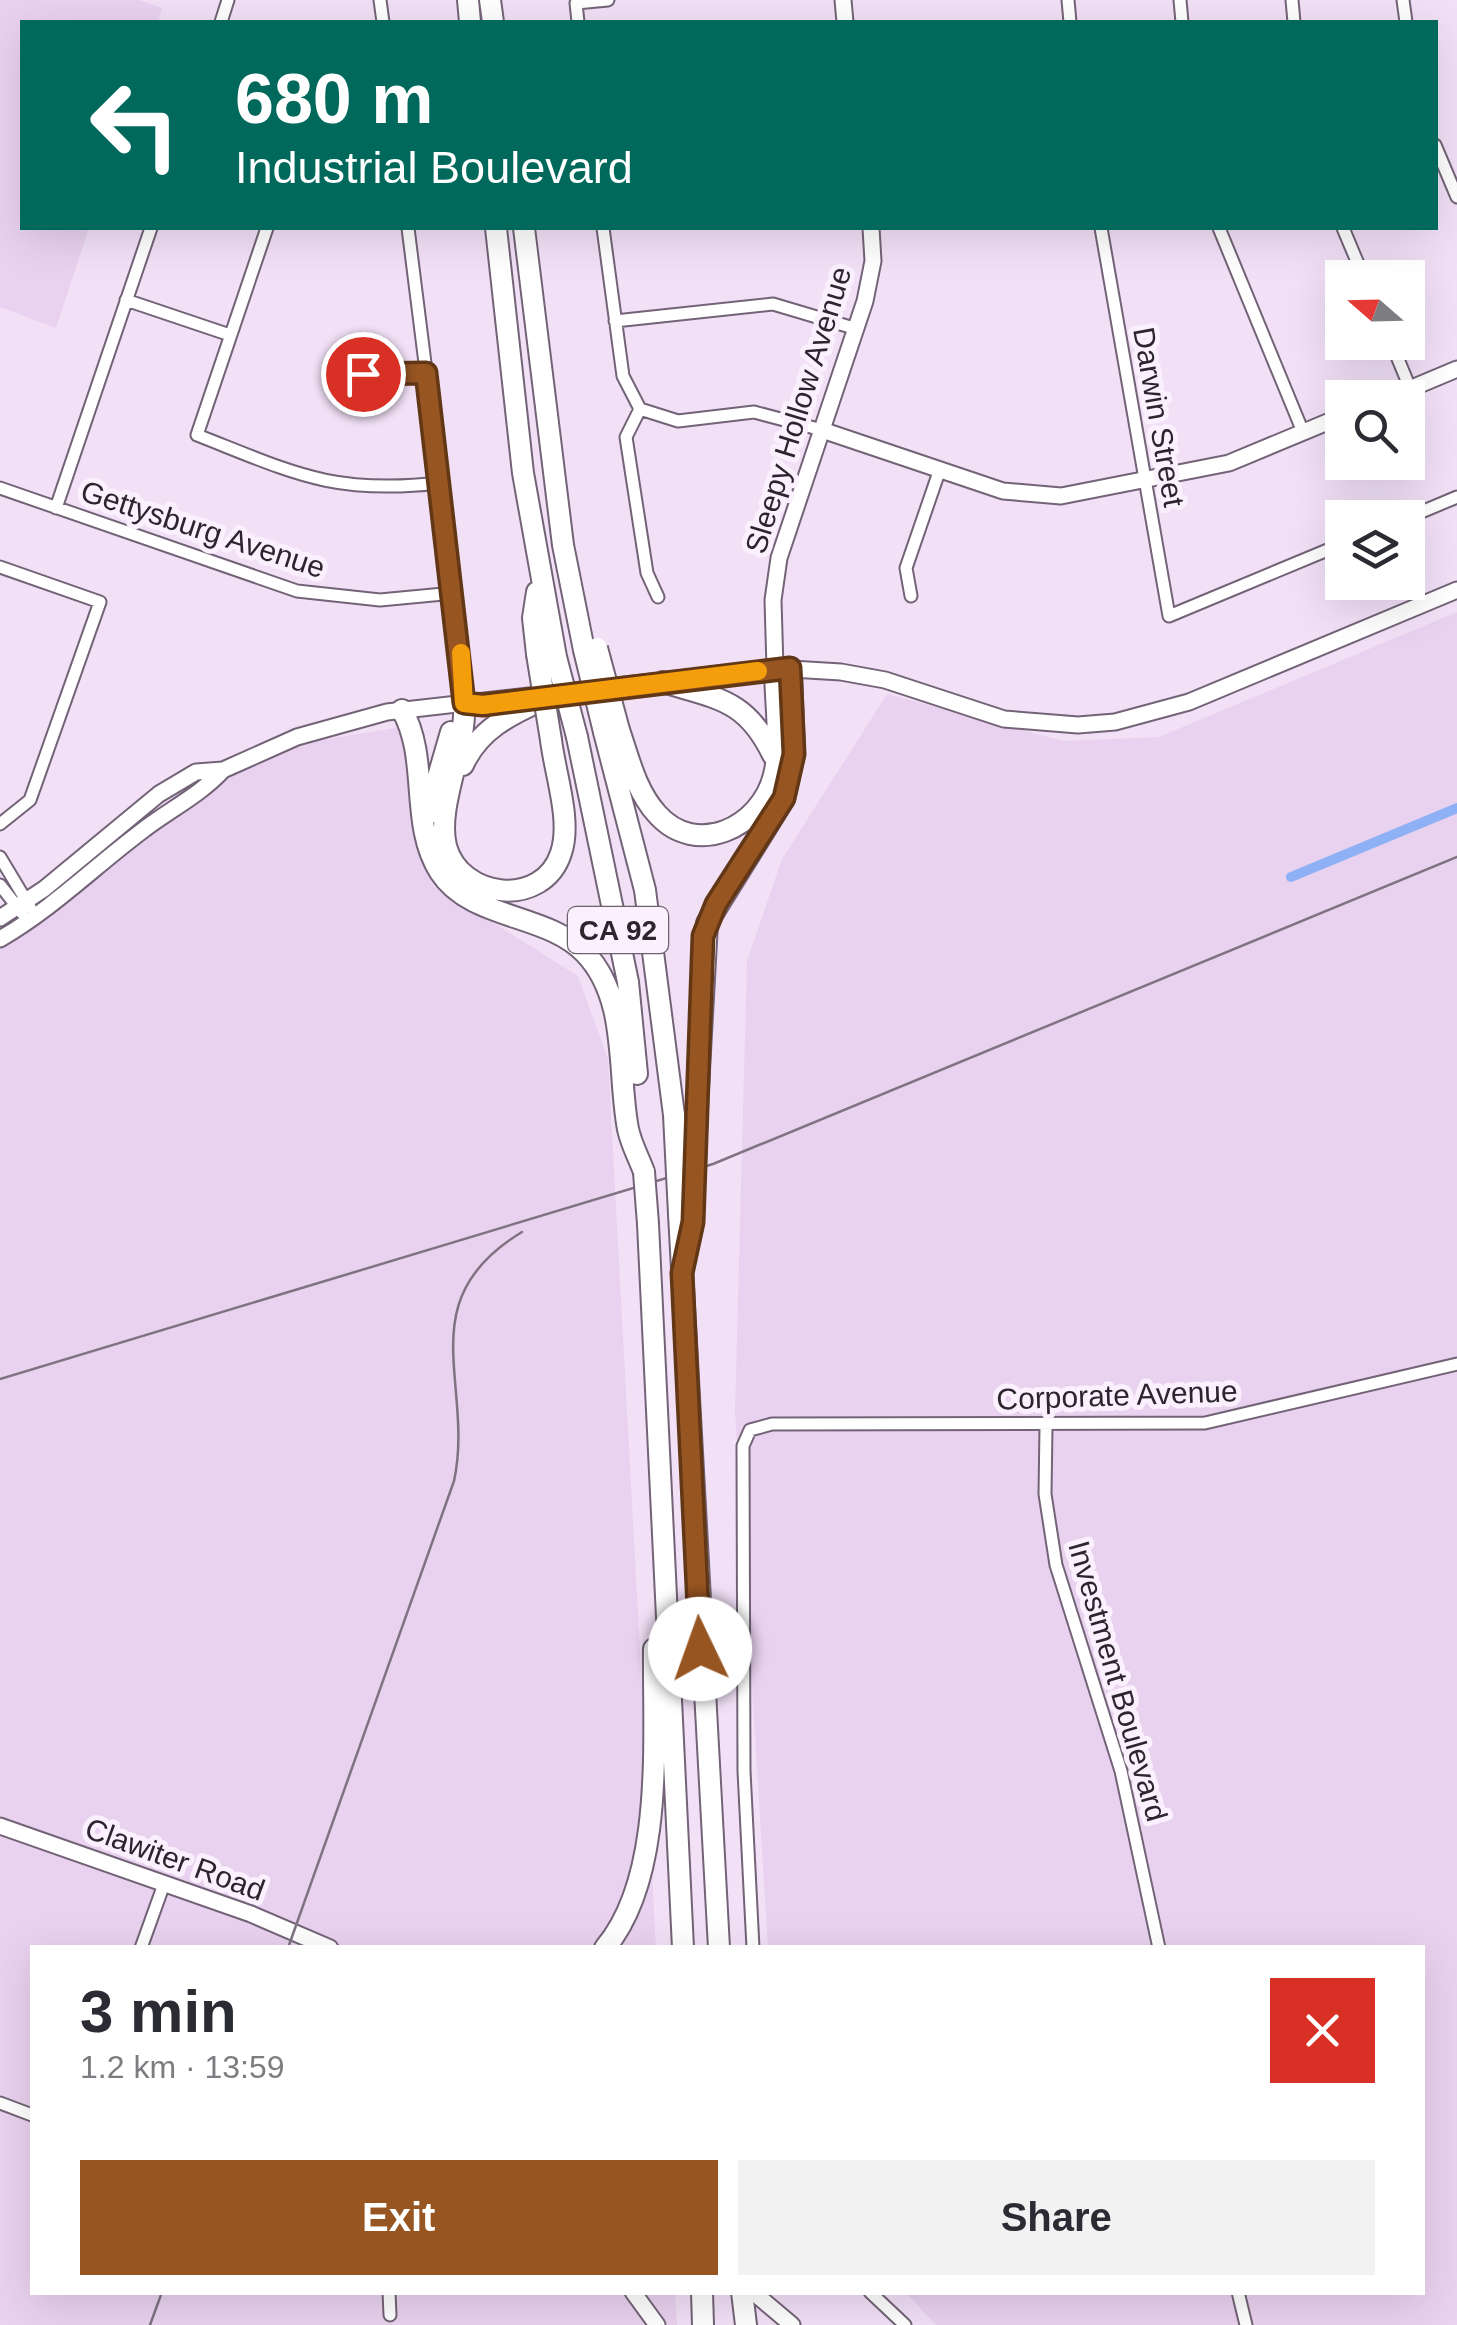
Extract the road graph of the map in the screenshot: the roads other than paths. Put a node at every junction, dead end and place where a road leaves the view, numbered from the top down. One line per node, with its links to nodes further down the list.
1 (608, 0): 2 (street)
2 (578, 20)
3 (1438, 151): 4 (street)
4 (1457, 197)
5 (150, 230): 16 (street)
6 (266, 230): 19 (street)
7 (408, 230): 22 (street)
8 (496, 230): 41 (highway)
9 (524, 230): 47 (highway, CA 92, bridge)
10 (604, 230): 17 (street)
11 (871, 230): 18 (main road, Sleepy Hollow Avenue)
12 (1101, 230): 29 (street, Darwin Street)
13 (1220, 230): 27 (street)
14 (1345, 230): 15 (street)
15 (1357, 260)
16 (126, 300): 19 (street); 33 (street)
17 (615, 321): 18 (street); 24 (street)
18 (857, 328): 26 (main road, Sleepy Hollow Avenue)
19 (230, 335): 30 (street)
20 (1457, 368): 23 (main road)
21 (339, 369): 22 (street)
22 (426, 373): 30 (street)
23 (1425, 382)
24 (640, 409): 26 (street); 40 (street)
25 (1325, 423): 27 (main road)
26 (822, 430): 28 (main road); 42 (main road, Sleepy Hollow Avenue)
27 (1304, 432): 29 (main road)
28 (940, 469): 29 (main road); 39 (street)
29 (1144, 482): 35 (street, Darwin Street)
30 (440, 483): 38 (street)
31 (0, 488): 33 (street, Gettysburg Avenue)
32 (1457, 497): 34 (street)
33 (56, 508): 38 (street, Gettysburg Avenue)
34 (1425, 510)
35 (1325, 551)
36 (0, 567): 52 (street)
37 (1457, 590): 42 (main road)
38 (454, 593): 45 (street)
39 (911, 596)
40 (658, 597)
41 (547, 656): 50 (highway, bridge); 60 (highway, CA 92, bridge)
42 (783, 668): 43 (main road); 48 (highway); 61 (highway, bridge)
43 (663, 682): 44 (main road); 48 (highway)
44 (555, 694): 45 (main road); 50 (highway)
45 (464, 703): 46 (main road); 50 (highway); 51 (highway)
46 (402, 710): 49 (main road); 51 (highway)
47 (612, 731): 48 (highway); 61 (highway, CA 92, bridge)
48 (776, 761)
49 (223, 770): 56 (main road); 58 (main road)
50 (453, 785)
51 (426, 820): 60 (highway)
52 (0, 824)
53 (0, 857): 54 (street)
54 (4, 873): 56 (street)
55 (0, 884): 56 (street)
56 (23, 903): 57 (main road); 58 (street)
57 (0, 918)
58 (31, 921): 59 (main road)
59 (0, 939)
60 (635, 1128): 64 (highway, CA 92, bridge)
61 (686, 1211): 71 (highway, CA 92)
62 (1457, 1364): 63 (street, Corporate Avenue)
63 (1046, 1427): 72 (street, Corporate Avenue); 73 (street, Investment Boulevard)
64 (658, 1507): 69 (highway); 70 (highway, CA 92)
65 (0, 1826): 66 (main road, Clawiter Road)
66 (164, 1884): 67 (street); 68 (main road, Clawiter Road)
67 (142, 1945)
68 (322, 1945)
69 (607, 1945)
70 (683, 1945)
71 (718, 1945)
72 (753, 1945)
73 (1158, 1945)
74 (0, 2103): 75 (street)
75 (30, 2114)
76 (390, 2295): 83 (street)
77 (635, 2295): 85 (main road)
78 (702, 2295): 86 (highway)
79 (740, 2295): 87 (highway)
80 (756, 2295): 84 (main road)
81 (873, 2295): 88 (street)
82 (1239, 2295): 89 (street)
83 (390, 2315)
84 (788, 2322)
85 (657, 2325)
86 (703, 2325)
87 (742, 2325)
88 (905, 2325)
89 (1246, 2325)

